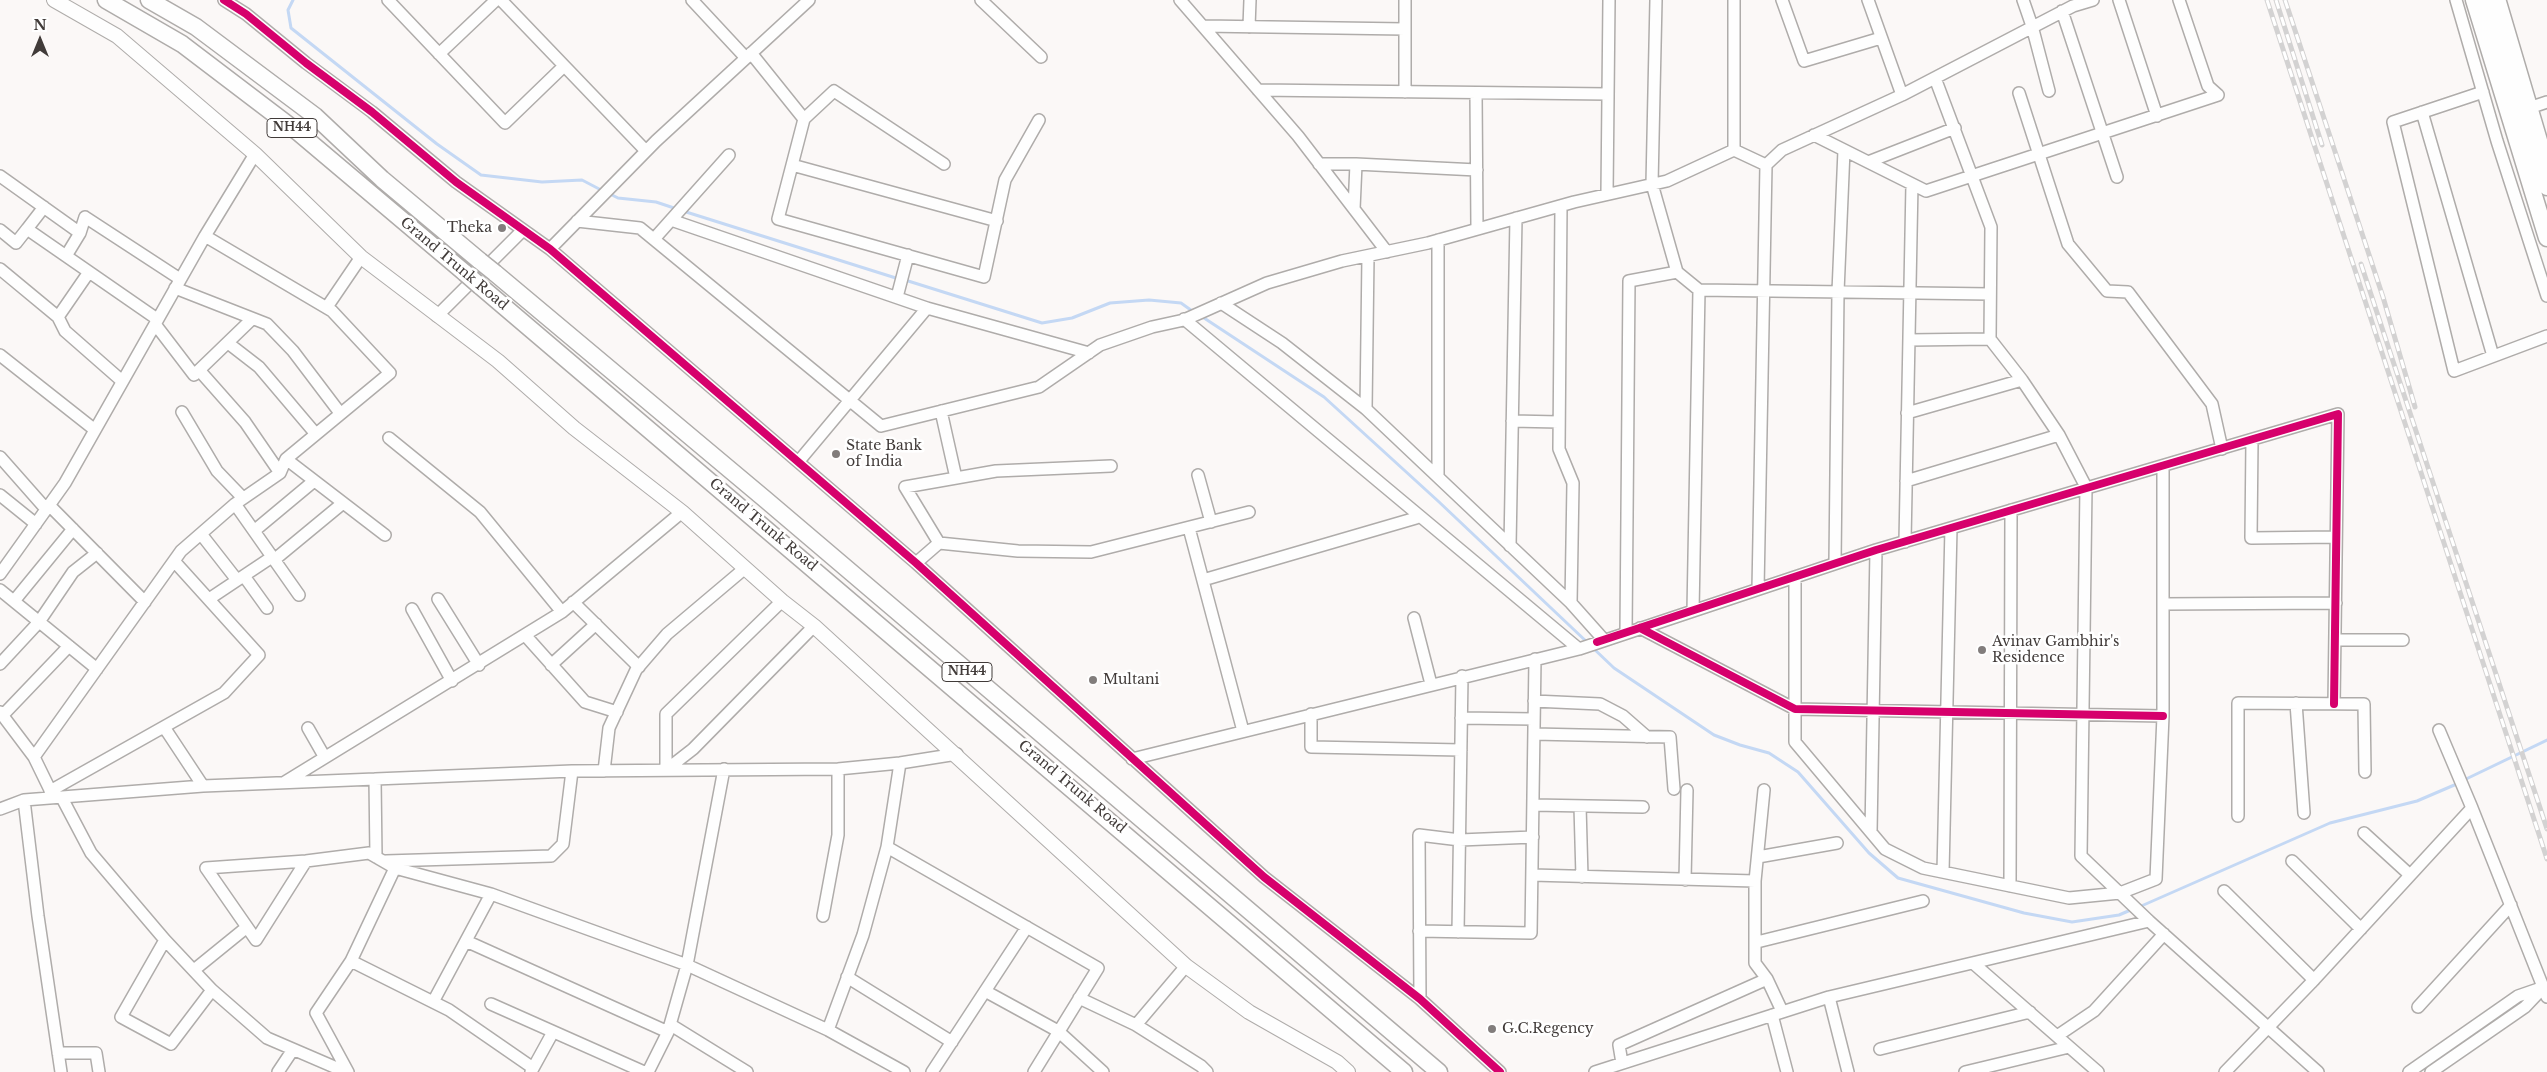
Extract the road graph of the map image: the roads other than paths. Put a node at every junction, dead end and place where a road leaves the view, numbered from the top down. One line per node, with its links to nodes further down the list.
1 (54, 0): 58 (main road)
2 (106, 0): 348 (highway, Grand Trunk Road / NH44, bridge)
3 (149, 0): 349 (highway, Grand Trunk Road / NH44, bridge)
4 (224, 0): 86 (street)
5 (388, 0): 33 (street)
6 (496, 0): 33 (street)
7 (501, 0): 36 (street)
8 (692, 0): 34 (street)
9 (809, 0): 34 (street)
10 (981, 0): 35 (street)
11 (1180, 0): 28 (street)
12 (1250, 0): 30 (street)
13 (1405, 0): 31 (street)
14 (1609, 0): 44 (street)
15 (1656, 0): 72 (street)
16 (1734, 0): 55 (street)
17 (1782, 0): 32 (street)
18 (1868, 0): 32 (street)
19 (2023, 0): 29 (street)
20 (2093, 0): 27 (street)
21 (2119, 0): 49 (street)
22 (2179, 0): 49 (street)
23 (2456, 0): 41 (street)
24 (2474, 0): 89 (highway)
25 (2489, 0): 74 (highway)
26 (2501, 0): 47 (street)
27 (2062, 11): 29 (street); 53 (street)
28 (1203, 26): 30 (street); 38 (street)
29 (2032, 26): 37 (street); 39 (street)
30 (1249, 27): 31 (street)
31 (1405, 29): 40 (street)
32 (1882, 38): 45 (street)
33 (439, 54): 36 (street)
34 (749, 56): 50 (street); 57 (street)
35 (1040, 57)
36 (564, 66): 57 (street)
37 (1935, 78): 45 (street); 52 (street)
38 (1258, 90): 40 (street); 64 (street)
39 (2049, 91)
40 (1405, 92): 42 (street)
41 (2483, 92): 48 (street); 108 (street)
42 (1476, 93): 44 (street); 68 (street)
43 (2019, 93): 60 (street)
44 (1608, 94): 75 (street)
45 (1902, 95): 54 (street)
46 (2547, 102): 47 (street)
47 (2532, 107): 61 (street)
48 (2422, 112): 123 (street); 123 (street)
49 (2157, 116): 53 (street)
50 (804, 119): 63 (street); 67 (street)
51 (1040, 120): 82 (street)
52 (1955, 128): 62 (street); 70 (street)
53 (2103, 134): 60 (street); 71 (street)
54 (1814, 135): 56 (street); 66 (street)
55 (1734, 150): 66 (street); 72 (street)
56 (1844, 150): 62 (street); 104 (street)
57 (646, 152): 81 (street)
58 (255, 154): 88 (street); 97 (main road)
59 (729, 155): 79 (street)
60 (2039, 155): 70 (street); 140 (street)
61 (2547, 159)
62 (1868, 162): 73 (street)
63 (944, 164)
64 (1319, 164): 65 (street); 78 (street)
65 (1356, 164): 68 (street); 78 (street)
66 (1766, 164): 103 (street)
67 (792, 165): 82 (street); 94 (street)
68 (1477, 170): 84 (street)
69 (0, 176): 77 (street)
70 (1974, 177): 73 (street); 107 (street)
71 (2117, 178)
72 (1652, 184): 75 (street); 100 (street)
73 (1912, 184): 106 (street)
74 (2547, 187)
75 (1607, 194): 76 (street)
76 (1560, 206): 80 (street); 134 (street)
77 (44, 207): 83 (street); 87 (street)
78 (1354, 209): 93 (street)
79 (673, 218): 90 (street); 105 (street)
80 (1516, 218): 84 (street); 133 (street)
81 (577, 221): 90 (street); 92 (street)
82 (997, 221): 94 (street)
83 (27, 229): 85 (street); 95 (street)
84 (1478, 229): 91 (street)
85 (0, 230)
86 (523, 230): 92 (street); 112 (street)
87 (80, 233): 95 (street); 101 (street)
88 (205, 236): 101 (street); 110 (street)
89 (2547, 238)
90 (654, 239): 127 (street)
91 (1438, 240): 93 (street); 148 (street)
92 (550, 250): 143 (street)
93 (1387, 252): 96 (street)
94 (908, 255): 105 (street)
95 (66, 256): 99 (street)
96 (1368, 256): 109 (street); 128 (street)
97 (361, 257): 110 (street); 112 (main road)
98 (0, 269): 113 (street)
99 (89, 272): 113 (street); 116 (street)
100 (1677, 272): 102 (street); 205 (street)
101 (178, 284): 115 (street); 116 (street)
102 (1699, 290): 103 (street); 198 (street)
103 (1764, 291): 104 (street); 184 (street)
104 (1838, 292): 106 (street); 178 (street)
105 (898, 293): 111 (street)
106 (1910, 293): 107 (street); 119 (street)
107 (1990, 294): 118 (street)
108 (2547, 296)
109 (1221, 303): 114 (street); 128 (street)
110 (327, 307): 131 (street)
111 (927, 308): 121 (street); 127 (street)
112 (437, 316): 158 (main road)
113 (58, 317): 126 (street)
114 (1187, 318): 121 (street); 211 (street)
115 (252, 319): 120 (street); 131 (street)
116 (156, 322): 124 (street); 126 (street)
117 (2547, 336): 123 (street)
118 (1990, 339): 119 (street); 125 (street)
119 (1909, 340): 132 (street)
120 (228, 343): 124 (street); 136 (street)
121 (1089, 353): 129 (street)
122 (0, 354): 135 (street)
123 (2493, 356)
124 (200, 370): 146 (street)
125 (2022, 380): 132 (street); 137 (street)
126 (122, 381): 135 (street)
127 (850, 400): 129 (street); 143 (street)
128 (1366, 409): 148 (street)
129 (941, 411): 149 (street)
130 (182, 412): 154 (street)
131 (340, 413): 136 (street)
132 (1907, 413): 151 (street)
133 (1512, 421): 134 (street); 172 (street)
134 (1559, 422): 193 (street)
135 (95, 430): 156 (street)
136 (314, 434): 142 (street)
137 (2059, 435): 151 (street); 152 (street)
138 (389, 438): 199 (street)
139 (2252, 440): 140 (street); 169 (street); 169 (street)
140 (2222, 449): 145 (street)
141 (0, 457): 156 (street)
142 (286, 459): 146 (street); 150 (street)
143 (799, 461): 177 (street)
144 (1111, 466): 149 (street)
145 (2163, 466): 152 (street); 195 (street)
146 (280, 473): 154 (street)
147 (1198, 475): 161 (street)
148 (1438, 477): 172 (street)
149 (956, 478): 171 (street)
150 (314, 481): 155 (street); 166 (street)
151 (1906, 481): 170 (street)
152 (2086, 487): 157 (street); 231 (street)
153 (0, 495): 162 (street)
154 (239, 501): 166 (street); 167 (street)
155 (344, 503): 168 (street); 175 (street)
156 (48, 507): 162 (street); 165 (street)
157 (2011, 510): 164 (street); 230 (street)
158 (682, 512): 179 (main road); 192 (street)
159 (1249, 512): 161 (street)
160 (1416, 518): 183 (street)
161 (1211, 522): 163 (street)
162 (36, 524): 180 (street)
163 (1189, 528): 171 (street); 183 (street)
164 (1951, 528): 170 (street); 227 (street)
165 (74, 529): 174 (street); 189 (street)
166 (254, 531): 175 (street)
167 (201, 534): 176 (street); 182 (street)
168 (384, 535)
169 (2336, 537): 194 (street)
170 (1905, 542): 173 (street)
171 (939, 543): 177 (street)
172 (1510, 546): 193 (street)
173 (1876, 550): 178 (street); 225 (street)
174 (97, 553): 191 (street); 201 (street)
175 (273, 559): 182 (street); 186 (street)
176 (174, 561): 187 (street); 191 (street)
177 (916, 563): 245 (street)
178 (1835, 563): 181 (street)
179 (744, 569): 190 (main road); 216 (street)
180 (0, 574)
181 (1795, 577): 184 (street); 224 (street)
182 (240, 578): 187 (street); 196 (street)
183 (1203, 580): 238 (street)
184 (1758, 589): 198 (street)
185 (0, 590): 189 (street)
186 (299, 595)
187 (209, 599): 235 (street)
188 (438, 599): 214 (street)
189 (14, 601): 201 (street)
190 (782, 601): 203 (main road); 249 (street)
191 (145, 602): 217 (street)
192 (574, 602): 199 (street); 202 (street)
193 (1571, 603): 209 (street)
194 (2336, 603): 195 (street); 207 (street)
195 (2163, 604): 232 (street)
196 (267, 608)
197 (412, 609): 219 (street)
198 (1693, 611): 204 (street)
199 (562, 612): 206 (street)
200 (1414, 618): 220 (street)
201 (38, 622): 210 (street); 213 (street)
202 (596, 624): 215 (street); 216 (street)
203 (814, 626): 242 (main road); 249 (street)
204 (1640, 628): 205 (street); 224 (street)
205 (1626, 633): 209 (street)
206 (525, 636): 214 (street); 215 (street)
207 (2335, 640): 208 (street); 223 (street)
208 (2403, 640)
209 (1601, 641): 211 (street)
210 (69, 646): 217 (street); 228 (street)
211 (1581, 648): 212 (street)
212 (1535, 659): 218 (street); 221 (street)
213 (0, 664)
214 (479, 665): 219 (street)
215 (551, 665): 226 (street)
216 (639, 667): 226 (street)
217 (97, 669): 244 (street)
218 (1462, 676): 220 (street); 233 (street)
219 (452, 681): 243 (street)
220 (1431, 684): 229 (street)
221 (1534, 701): 234 (street); 240 (street)
222 (2296, 703): 223 (street); 266 (street); 267 (street)
223 (2334, 704): 252 (street)
224 (1795, 709): 225 (street); 268 (street)
225 (1873, 711): 227 (street); 268 (street)
226 (617, 712): 251 (street)
227 (1947, 712): 230 (street); 279 (street)
228 (1, 714): 244 (street)
229 (1311, 714): 238 (street); 241 (street)
230 (2010, 714): 231 (street); 285 (street)
231 (2083, 716): 232 (street); 288 (street)
232 (2163, 716): 288 (street)
233 (1461, 718): 234 (street); 241 (street)
234 (1534, 719): 239 (street)
235 (164, 728): 255 (street); 259 (street)
236 (308, 728): 243 (street)
237 (2438, 730): 264 (street)
238 (1242, 732): 245 (street)
239 (1534, 734): 240 (street); 261 (street)
240 (1647, 736): 256 (street)
241 (1461, 750): 271 (street)
242 (957, 754): 246 (street); 305 (main road)
243 (324, 756): 254 (street)
244 (34, 757): 259 (street)
245 (1132, 759): 315 (street)
246 (900, 763): 248 (street); 273 (street)
247 (724, 769): 248 (street); 249 (street); 304 (street)
248 (838, 769): 291 (street)
249 (666, 770): 251 (street)
250 (572, 771): 251 (street); 253 (street); 275 (street)
251 (604, 771)
252 (2365, 772)
253 (375, 779): 254 (street); 275 (street)
254 (284, 783): 255 (street)
255 (203, 786): 259 (street)
256 (1674, 789)
257 (1687, 790): 283 (street)
258 (1764, 790): 274 (street)
259 (55, 796): 260 (street); 299 (street)
260 (24, 800): 265 (street); 332 (street)
261 (1533, 805): 262 (street); 270 (street)
262 (1580, 806): 263 (street); 282 (street)
263 (1643, 807)
264 (2472, 808): 281 (street); 290 (street)
265 (0, 809)
266 (2304, 813)
267 (2238, 816)
268 (1871, 832): 279 (street)
269 (2364, 833): 281 (street)
270 (1533, 837): 271 (street); 280 (street)
271 (1460, 840): 296 (street); 297 (street)
272 (1837, 843): 274 (street)
273 (886, 847): 294 (street); 307 (street)
274 (1758, 857): 284 (street)
275 (380, 859): 276 (street); 278 (street)
276 (306, 861): 293 (street); 293 (street)
277 (2292, 861): 295 (street)
278 (395, 868): 287 (street); 302 (street)
279 (1943, 872): 285 (street)
280 (1532, 875): 282 (street); 297 (street)
281 (2410, 875): 295 (street)
282 (1582, 877): 283 (street)
283 (1685, 880): 284 (street)
284 (1755, 881): 301 (street)
285 (2010, 886): 288 (street)
286 (2224, 891): 309 (street)
287 (491, 894): 300 (street); 304 (street)
288 (2124, 896): 292 (street)
289 (1923, 901): 301 (street)
290 (2511, 905): 311 (street); 318 (street)
291 (823, 916)
292 (2146, 918): 298 (street); 303 (street)
293 (247, 927): 306 (street)
294 (1027, 928): 312 (street); 314 (street)
295 (2361, 928): 309 (street)
296 (1419, 931): 297 (street); 315 (street)
297 (1458, 932)
298 (2164, 934): 322 (street); 327 (street)
299 (165, 940): 306 (street); 310 (street)
300 (466, 941): 316 (street); 323 (street)
301 (1757, 942): 308 (street)
302 (351, 961): 316 (street); 339 (street)
303 (1973, 963): 313 (street); 319 (street)
304 (687, 965): 323 (street); 324 (street)
305 (1186, 966): 321 (street); 347 (main road)
306 (194, 970): 310 (street)
307 (847, 977): 324 (street); 328 (street)
308 (1767, 979): 320 (street); 333 (street)
309 (2314, 980): 322 (street)
310 (212, 990): 331 (street)
311 (2546, 990): 358 (street); 359 (street)
312 (986, 991): 325 (street); 328 (street)
313 (1829, 997): 320 (street); 353 (street)
314 (1079, 998): 321 (street); 325 (street)
315 (1420, 999): 350 (street)
316 (434, 1002): 334 (street)
317 (491, 1004): 326 (street)
318 (2418, 1007)
319 (2030, 1012): 327 (street); 330 (street)
320 (1777, 1013): 333 (street); 352 (street)
321 (1136, 1025): 335 (street)
322 (2268, 1028): 356 (street); 357 (street)
323 (670, 1029): 341 (street); 342 (street)
324 (828, 1030): 343 (street)
325 (1058, 1031): 345 (street); 346 (street)
326 (554, 1032): 334 (street); 340 (street)
327 (2057, 1036): 329 (street)
328 (952, 1042): 344 (street)
329 (2069, 1047): 354 (street); 355 (street)
330 (1880, 1049)
331 (292, 1050): 338 (street); 339 (street)
332 (58, 1053): 336 (street); 337 (street)
333 (1622, 1063): 351 (street)
334 (532, 1070)
335 (1201, 1070)
336 (61, 1072)
337 (99, 1072)
338 (278, 1072)
339 (347, 1072)
340 (644, 1072)
341 (648, 1072)
342 (747, 1072)
343 (904, 1072)
344 (932, 1072)
345 (1034, 1072)
346 (1103, 1072)
347 (1348, 1072)
348 (1404, 1072)
349 (1439, 1072)
350 (1500, 1072)
351 (1595, 1072)
352 (1786, 1072)
353 (1848, 1072)
354 (1965, 1072)
355 (2098, 1072)
356 (2225, 1072)
357 (2318, 1072)
358 (2409, 1072)
359 (2431, 1072)

